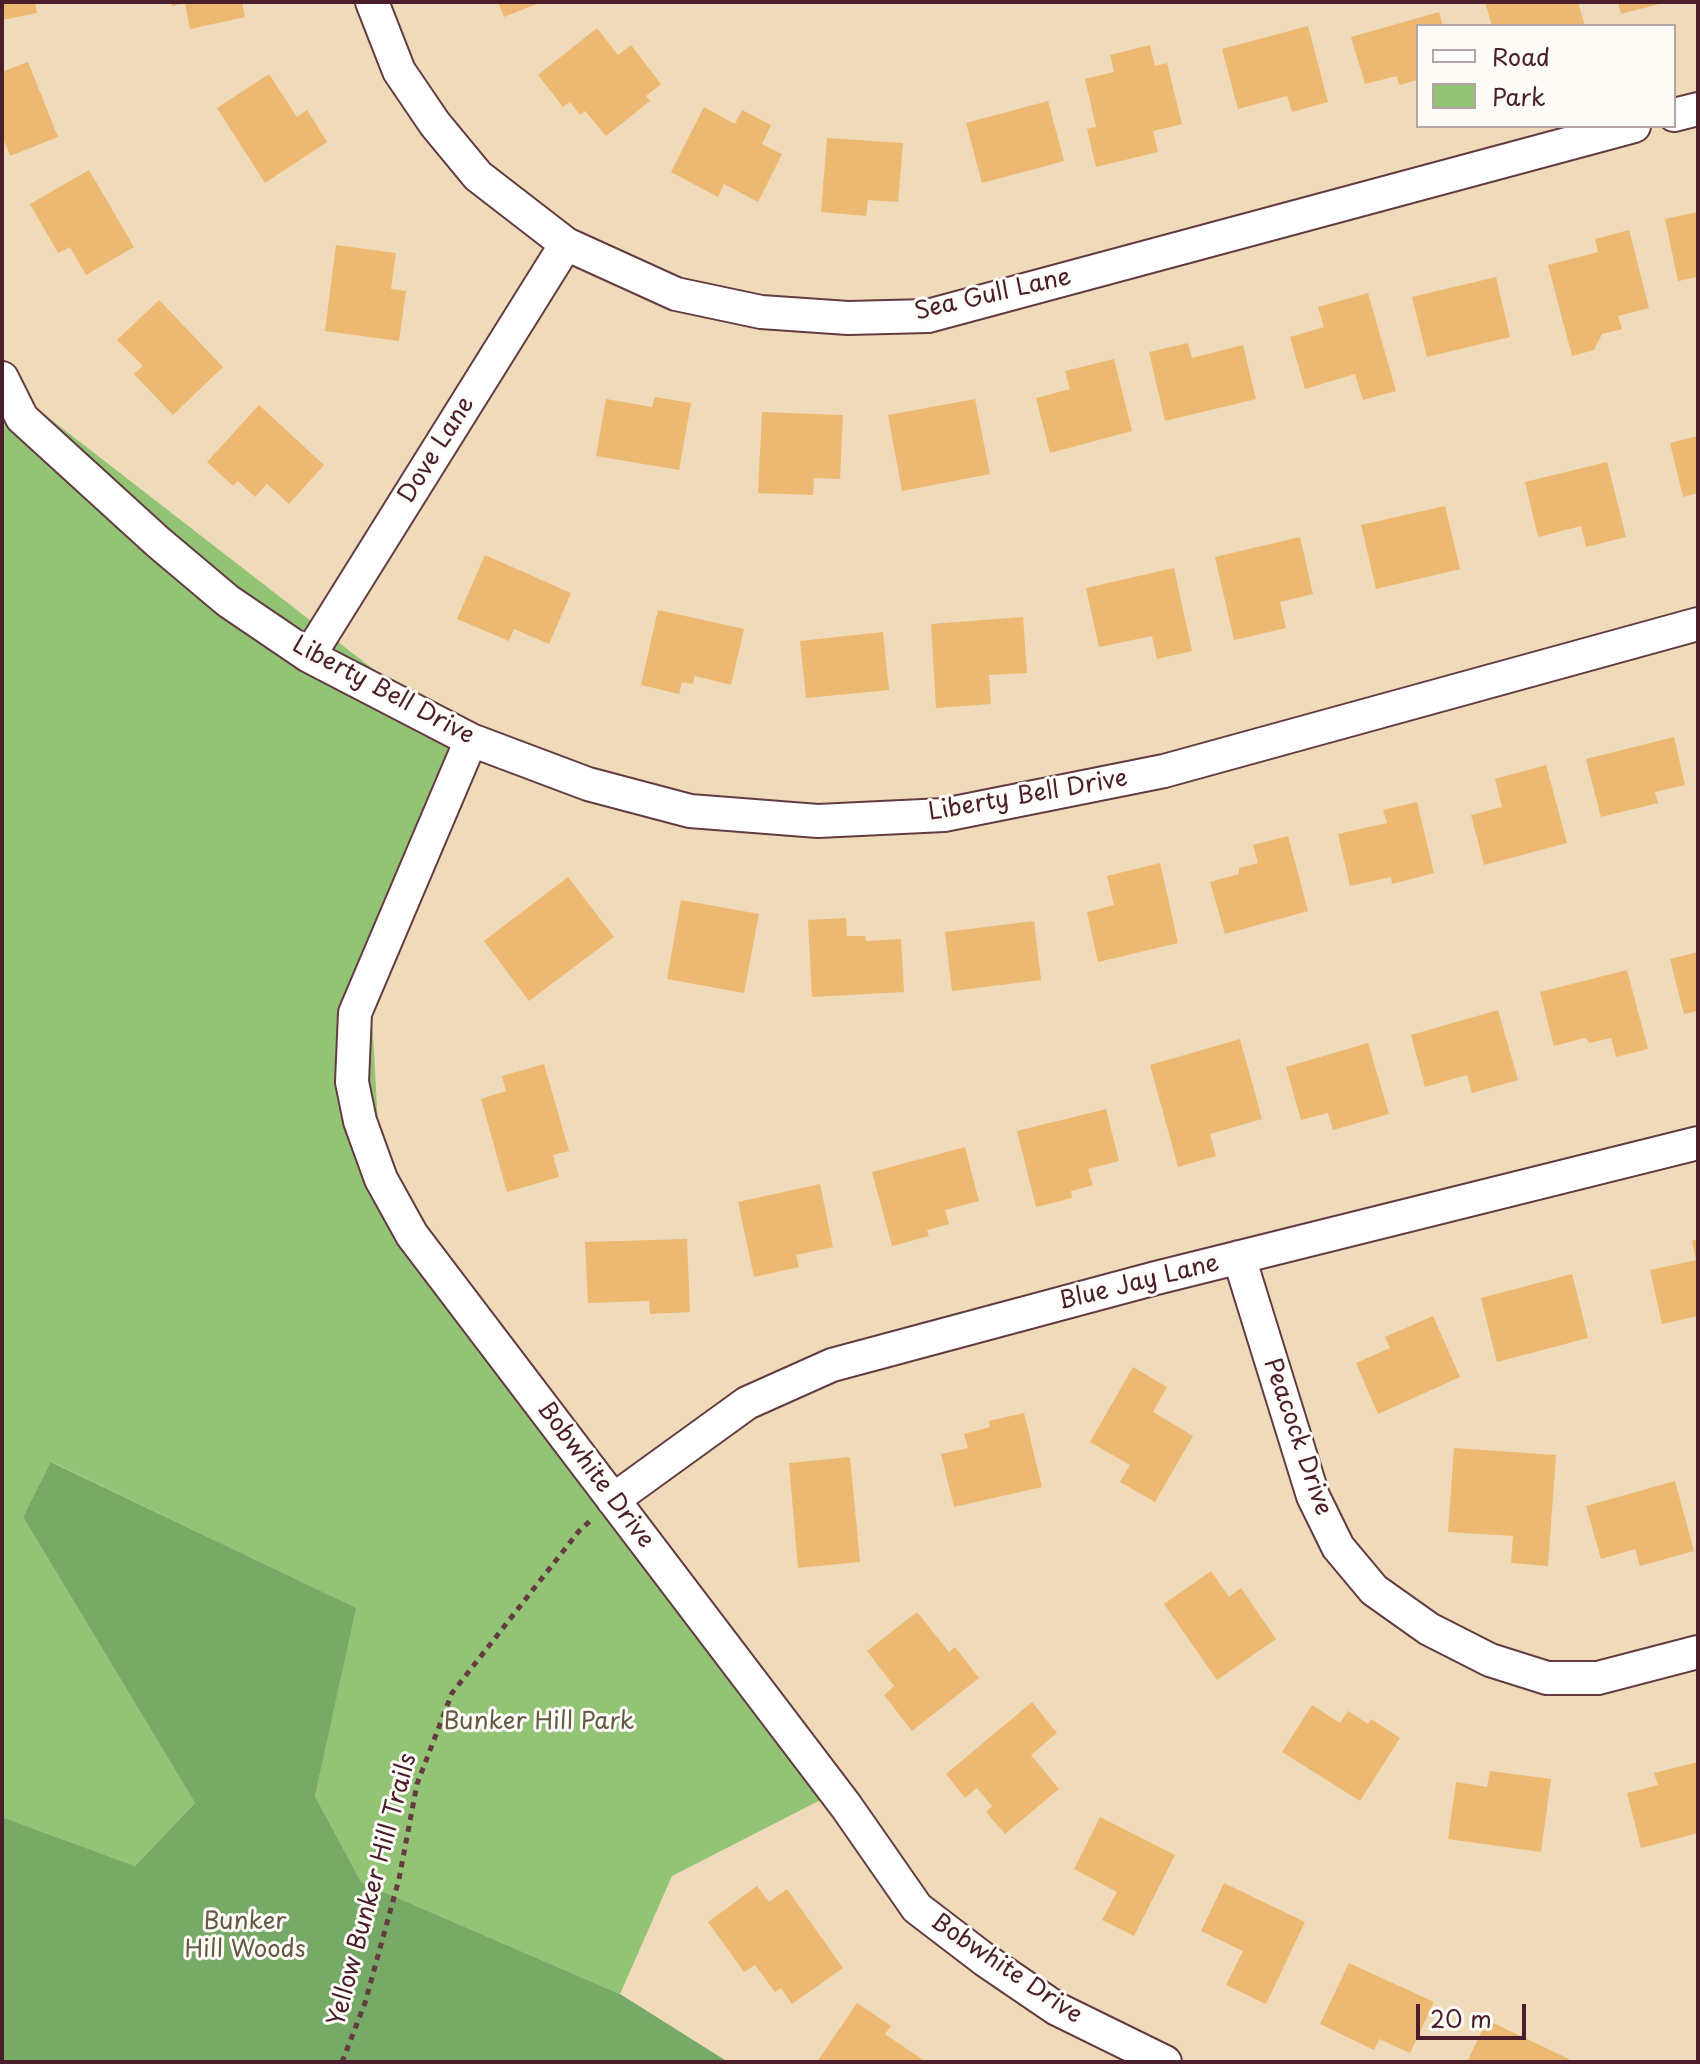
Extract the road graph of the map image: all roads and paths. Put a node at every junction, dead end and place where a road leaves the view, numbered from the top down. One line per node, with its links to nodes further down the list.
1 (372, 2): 5 (street, Sea Gull Lane)
2 (1698, 109): 3 (street)
3 (1676, 114)
4 (1627, 128): 5 (street, Sea Gull Lane)
5 (566, 244): 9 (street, Dove Lane)
6 (2, 378): 7 (street, Liberty Bell Drive)
7 (12, 424): 9 (street, Liberty Bell Drive)
8 (1698, 624): 10 (street, Liberty Bell Drive)
9 (309, 656): 10 (street, Liberty Bell Drive)
10 (471, 740): 13 (street, Bobwhite Drive)
11 (1698, 1143): 12 (street, Blue Jay Lane)
12 (1239, 1257): 13 (street, Blue Jay Lane); 14 (street, Peacock Drive)
13 (613, 1500): 15 (path, Yellow Bunker Hill Trails); 16 (street, Bobwhite Drive)
14 (1698, 1652)
15 (342, 2062)
16 (1165, 2062)

